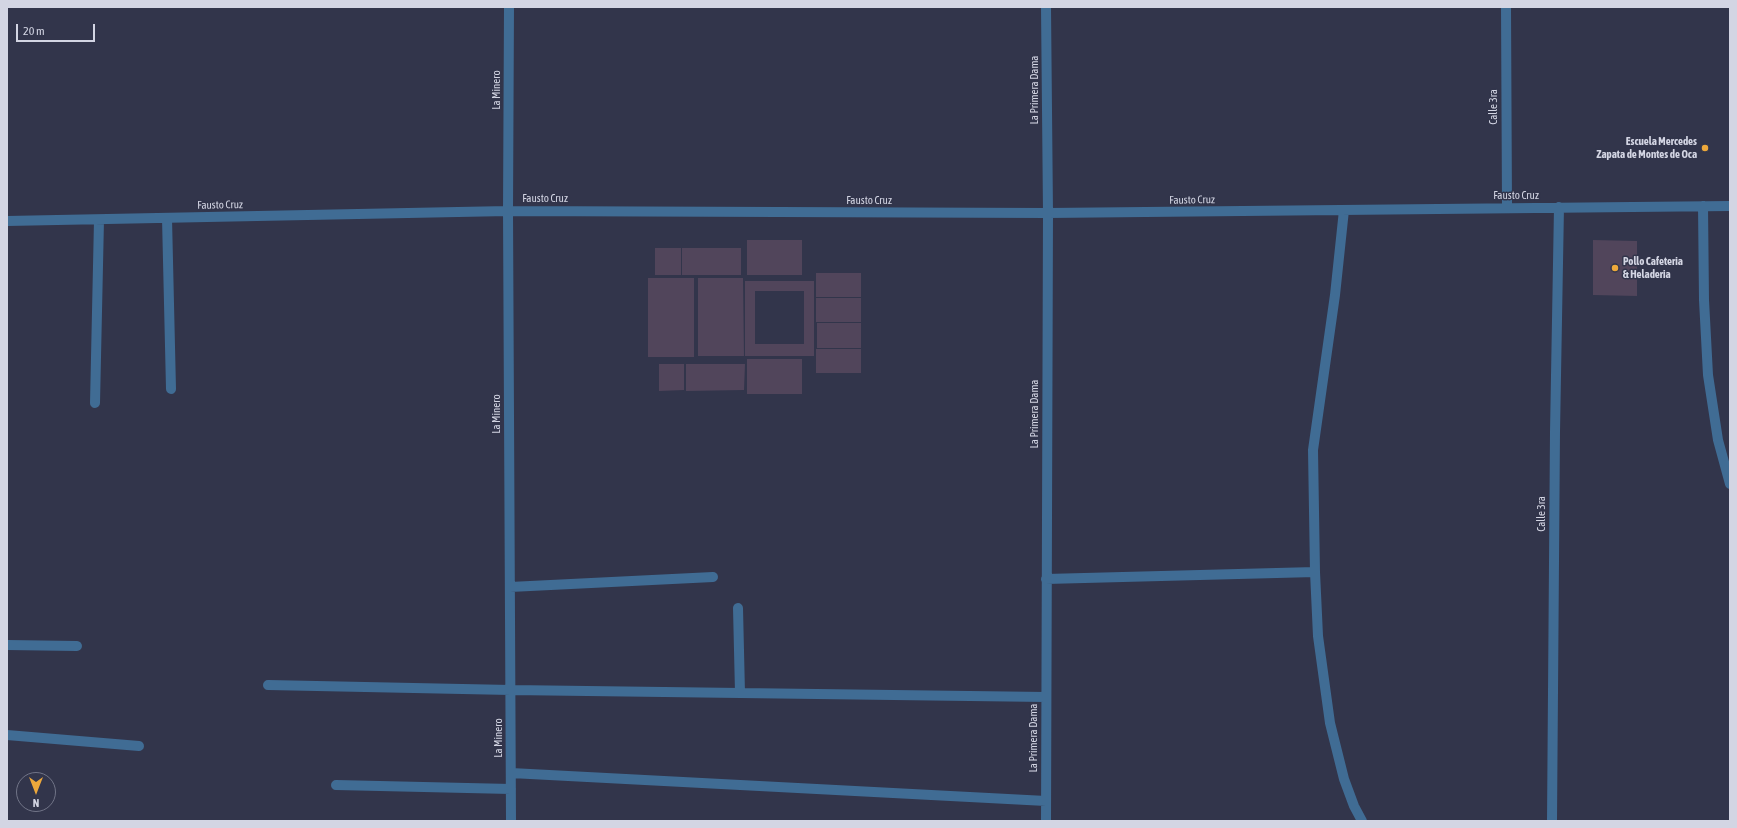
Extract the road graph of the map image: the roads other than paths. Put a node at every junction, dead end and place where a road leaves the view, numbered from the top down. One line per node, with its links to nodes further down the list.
1 (509, 7): 9 (street, La Minero)
2 (1046, 7): 10 (street, La Primera Dama)
3 (1506, 7): 6 (street, Calle 3ra)
4 (1703, 206): 5 (street, Fausto Cruz); 7 (street, Fausto Cruz); 16 (street)
5 (1730, 206)
6 (1507, 207): 7 (street, Fausto Cruz); 8 (street, Fausto Cruz)
7 (1559, 207): 37 (street, Calle 3ra)
8 (1344, 210): 10 (street, Fausto Cruz); 17 (street)
9 (508, 211): 10 (street, Fausto Cruz); 11 (street, Fausto Cruz); 20 (street, La Minero)
10 (1048, 214): 19 (street, La Primera Dama)
11 (167, 218): 12 (street, Fausto Cruz); 14 (street)
12 (99, 220): 13 (street, Fausto Cruz); 15 (street)
13 (7, 221)
14 (171, 389)
15 (96, 403)
16 (1730, 484)
17 (1315, 572): 19 (street); 36 (street)
18 (713, 577): 20 (street)
19 (1046, 579): 27 (street, La Primera Dama)
20 (510, 587): 25 (street, La Minero)
21 (738, 608): 26 (street)
22 (7, 645): 23 (street)
23 (77, 646)
24 (268, 685): 25 (street)
25 (511, 690): 26 (street); 30 (street, La Minero)
26 (740, 693): 27 (street)
27 (1046, 697): 33 (street, La Primera Dama)
28 (7, 735): 29 (street)
29 (139, 746)
30 (511, 773): 32 (street, La Minero); 33 (street)
31 (336, 785): 32 (street)
32 (511, 788): 34 (street, La Minero)
33 (1046, 801): 35 (street, La Primera Dama)
34 (511, 821)
35 (1046, 821)
36 (1362, 821)
37 (1552, 821)

